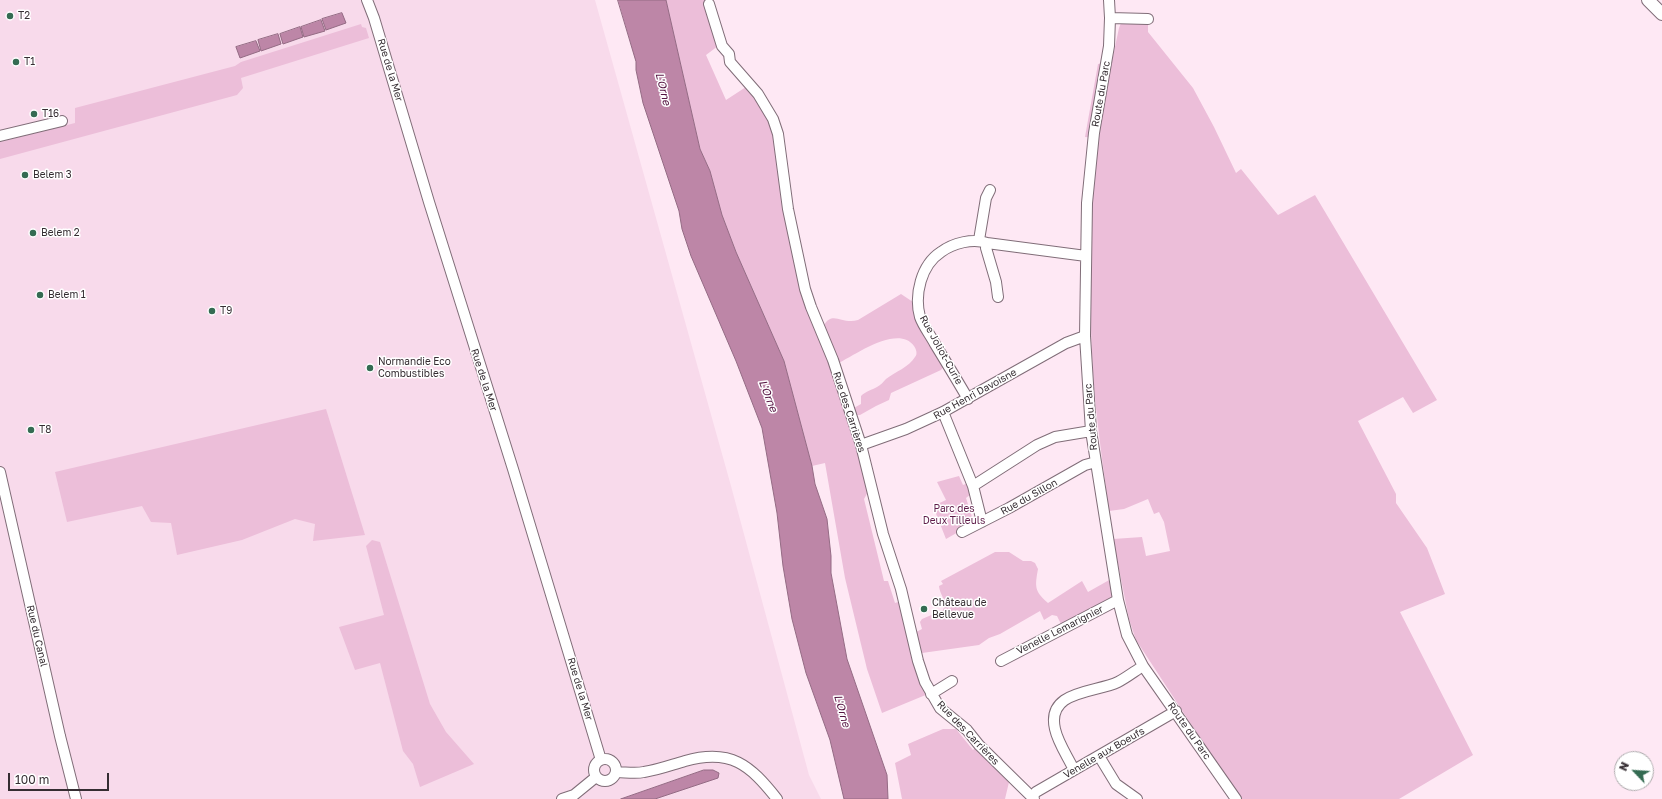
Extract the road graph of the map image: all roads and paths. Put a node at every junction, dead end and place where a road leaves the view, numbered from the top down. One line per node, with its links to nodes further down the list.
1 (367, 0): 31 (street, Rue de la Mer)
2 (1109, 0): 6 (street, Route du Parc)
3 (1648, 0): 5 (main road)
4 (708, 4): 18 (street, Rue des Carrières)
5 (1662, 14)
6 (1110, 18): 7 (street); 12 (street, Route du Parc)
7 (1148, 19)
8 (62, 121): 9 (street)
9 (0, 136)
10 (990, 190): 11 (street)
11 (983, 241): 12 (street, Rue Joliot-Curie); 13 (street); 15 (street, Rue Joliot-Curie)
12 (1086, 256): 14 (street, Route du Parc)
13 (998, 297)
14 (1085, 336): 15 (street, Rue Henri Davoisne); 17 (street, Route du Parc)
15 (968, 399): 16 (street, Rue Henri Davoisne)
16 (943, 412): 18 (street, Rue Henri Davoisne); 21 (street)
17 (1091, 431): 19 (street, Route du Parc); 21 (street)
18 (861, 445): 28 (street, Rue des Carrières)
19 (1096, 462): 22 (street, Rue du Sillon); 24 (street, Route du Parc)
20 (0, 472): 36 (street, Rue du Canal)
21 (973, 486): 22 (street)
22 (982, 522): 23 (street, Rue du Sillon)
23 (962, 532)
24 (1118, 600): 25 (street, Venelle Lemarignier); 26 (street, Route du Parc)
25 (1001, 661)
26 (1143, 666): 29 (street, Route du Parc); 32 (street)
27 (952, 681): 28 (street)
28 (931, 694): 35 (street, Rue des Carrières)
29 (1176, 711): 30 (street, Venelle aux Boeufs); 40 (street, Route du Parc)
30 (1099, 756): 32 (street, Venelle aux Boeufs); 39 (street)
31 (601, 760): 33 (street); 34 (street)
32 (1074, 770): 35 (street, Venelle aux Boeufs)
33 (616, 772): 34 (street); 38 (street)
34 (596, 777): 37 (street)
35 (1033, 798)
36 (76, 799)
37 (562, 799)
38 (777, 799)
39 (1137, 799)
40 (1236, 799)

